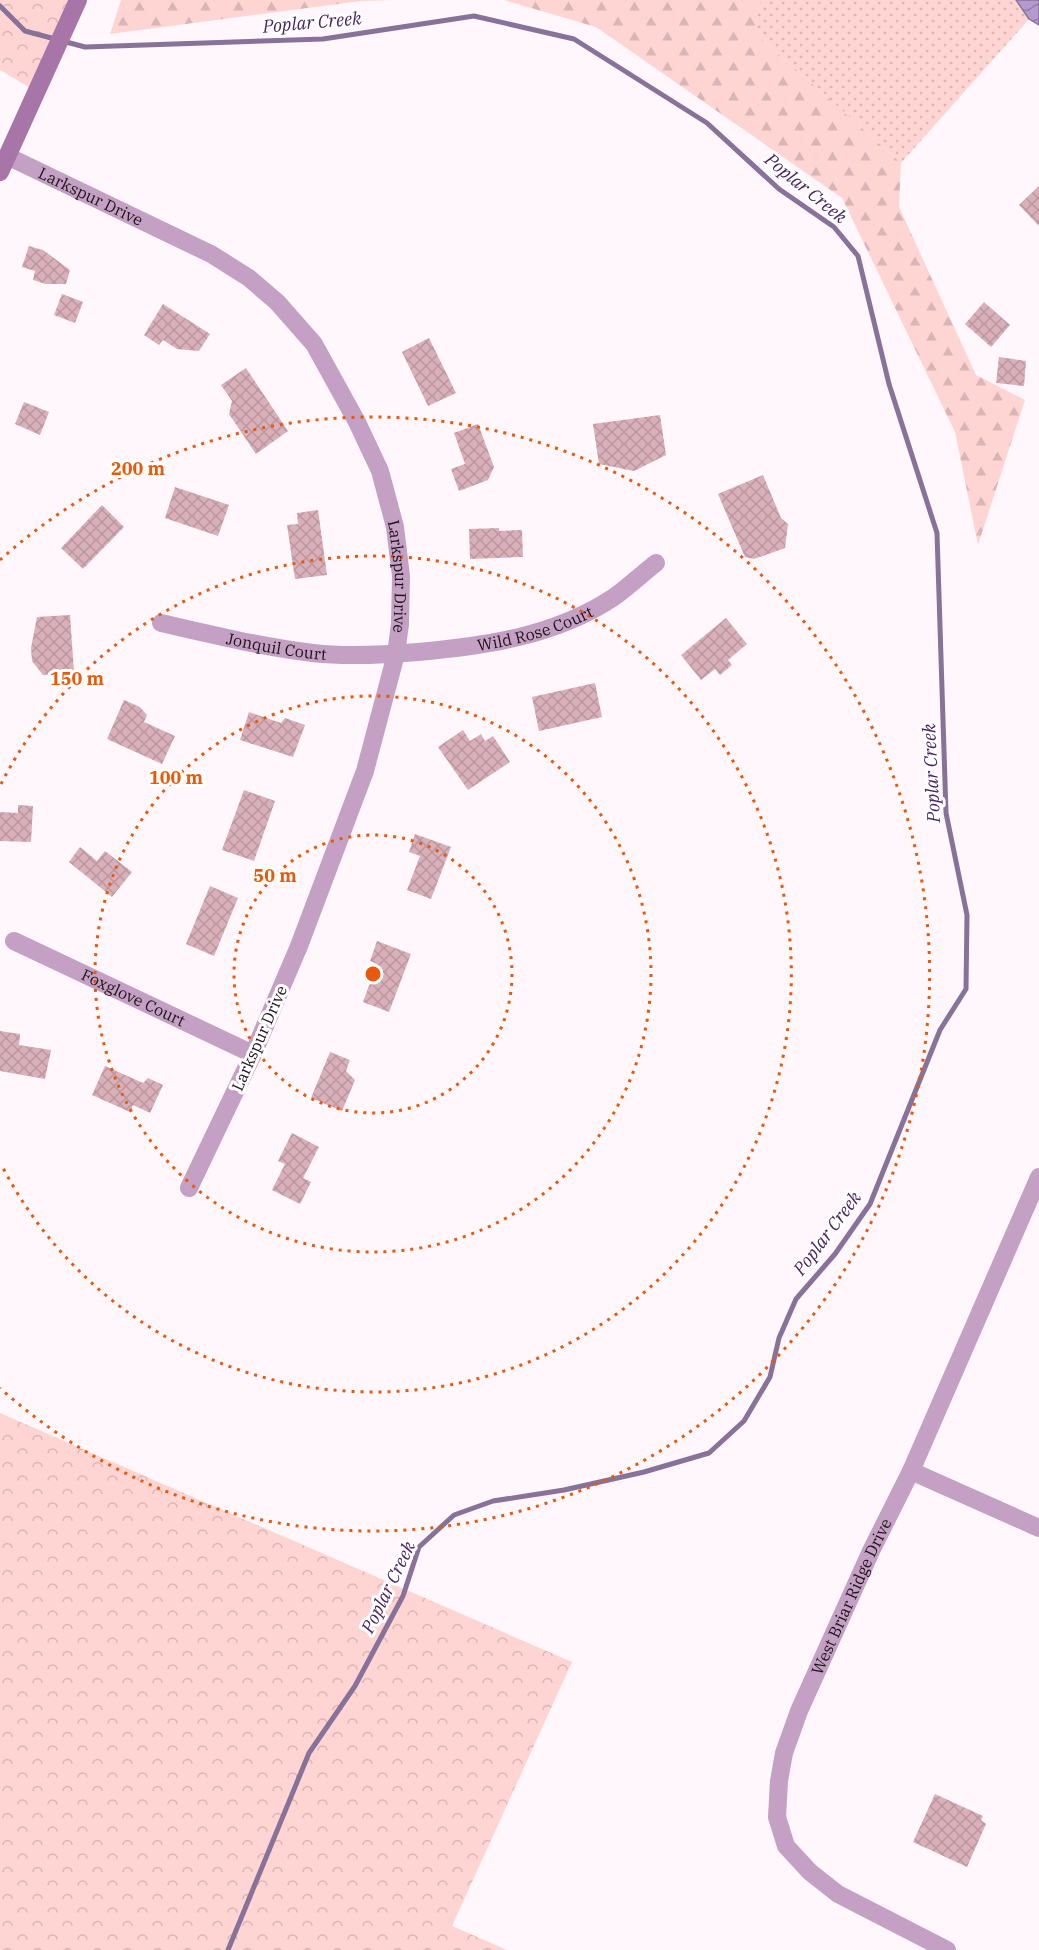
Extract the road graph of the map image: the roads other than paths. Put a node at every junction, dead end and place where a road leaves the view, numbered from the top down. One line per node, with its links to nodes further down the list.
1 (78, 0): 2 (main road)
2 (4, 164): 5 (street, Larkspur Drive)
3 (656, 563): 5 (street, Wild Rose Court)
4 (161, 623): 5 (street, Jonquil Court)
5 (396, 654): 7 (street, Larkspur Drive)
6 (14, 941): 7 (street, Foxglove Court)
7 (253, 1054): 9 (street, Larkspur Drive)
8 (1039, 1178): 10 (street, West Briar Ridge Drive)
9 (189, 1188)
10 (911, 1471): 11 (street); 12 (street, West Briar Ridge Drive)
11 (1039, 1528)
12 (947, 1950)

